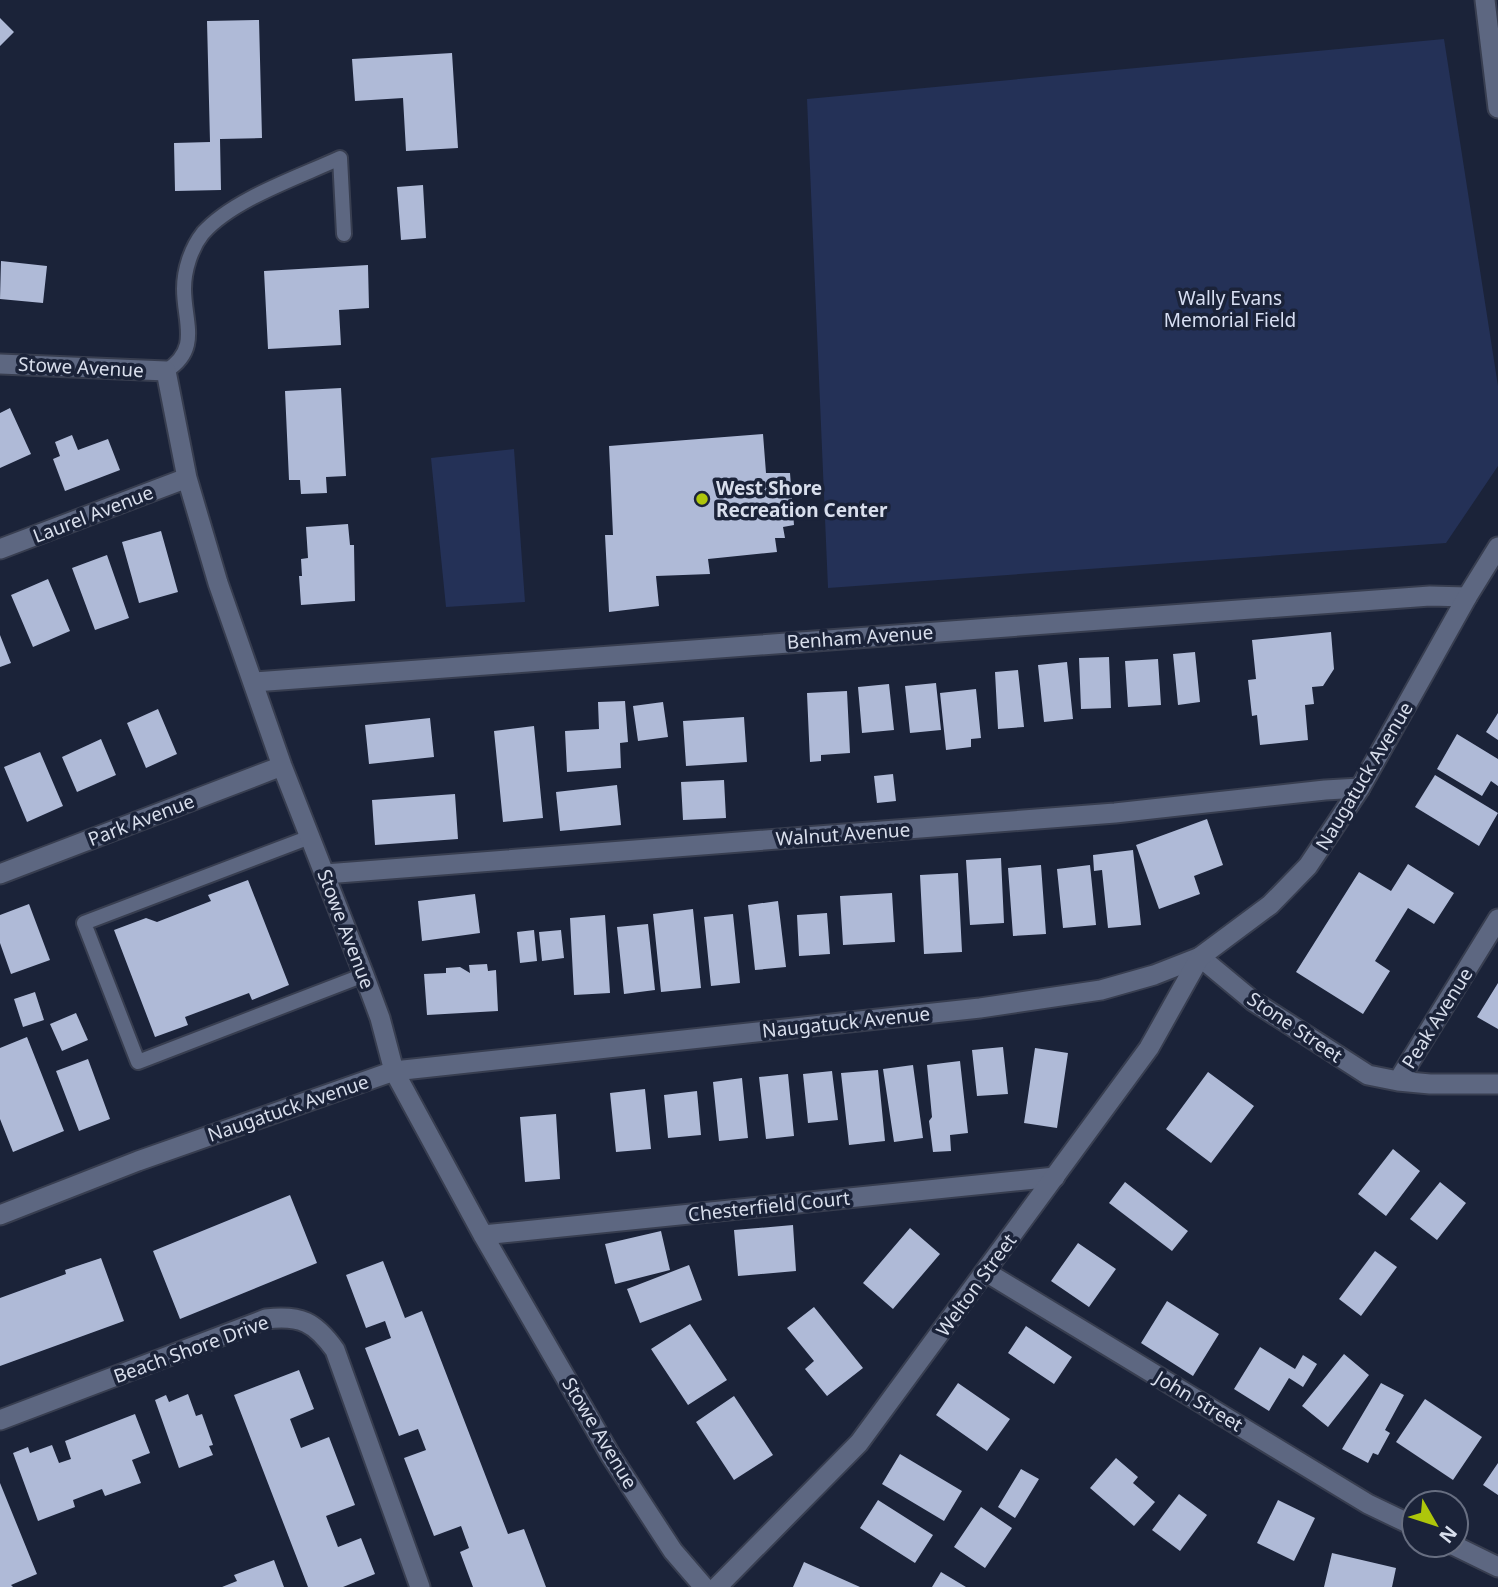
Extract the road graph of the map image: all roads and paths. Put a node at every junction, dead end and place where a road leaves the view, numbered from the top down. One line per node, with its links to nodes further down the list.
1 (1485, 0): 2 (street)
2 (1498, 108)
3 (344, 234): 5 (lane)
4 (0, 364): 5 (street, Stowe Avenue)
5 (166, 371): 6 (street, Stowe Avenue)
6 (187, 478): 8 (street, Laurel Avenue); 10 (street, Stowe Avenue)
7 (1498, 547): 9 (street, Naugatuck Avenue)
8 (0, 549)
9 (1467, 597): 10 (street, Benham Avenue); 12 (street, Naugatuck Avenue)
10 (254, 682): 11 (street, Stowe Avenue)
11 (282, 766): 13 (street, Stowe Avenue); 14 (street, Park Avenue)
12 (1360, 788): 15 (street, Walnut Avenue); 17 (street, Naugatuck Avenue)
13 (310, 837): 15 (street, Stowe Avenue); 18 (lane)
14 (0, 874)
15 (325, 874): 18 (street, Stowe Avenue)
16 (1498, 919): 20 (street, Peak Avenue)
17 (1200, 957): 19 (street, Naugatuck Avenue); 20 (street, Stone Street); 22 (street, Welton Street)
18 (364, 975): 19 (street, Stowe Avenue)
19 (394, 1071): 23 (street, Naugatuck Avenue); 24 (street, Stowe Avenue)
20 (1398, 1082): 21 (street, Stone Street)
21 (1498, 1084)
22 (1055, 1177): 24 (street, Chesterfield Court); 25 (street, Welton Street)
23 (0, 1214)
24 (483, 1235): 31 (street, Stowe Avenue)
25 (986, 1272): 27 (street, John Street); 32 (street, Welton Street)
26 (0, 1420): 30 (street, Beach Shore Drive)
27 (1400, 1519)
28 (1470, 1554): 29 (street)
29 (1498, 1567)
30 (420, 1587)
31 (704, 1587)
32 (717, 1587)

